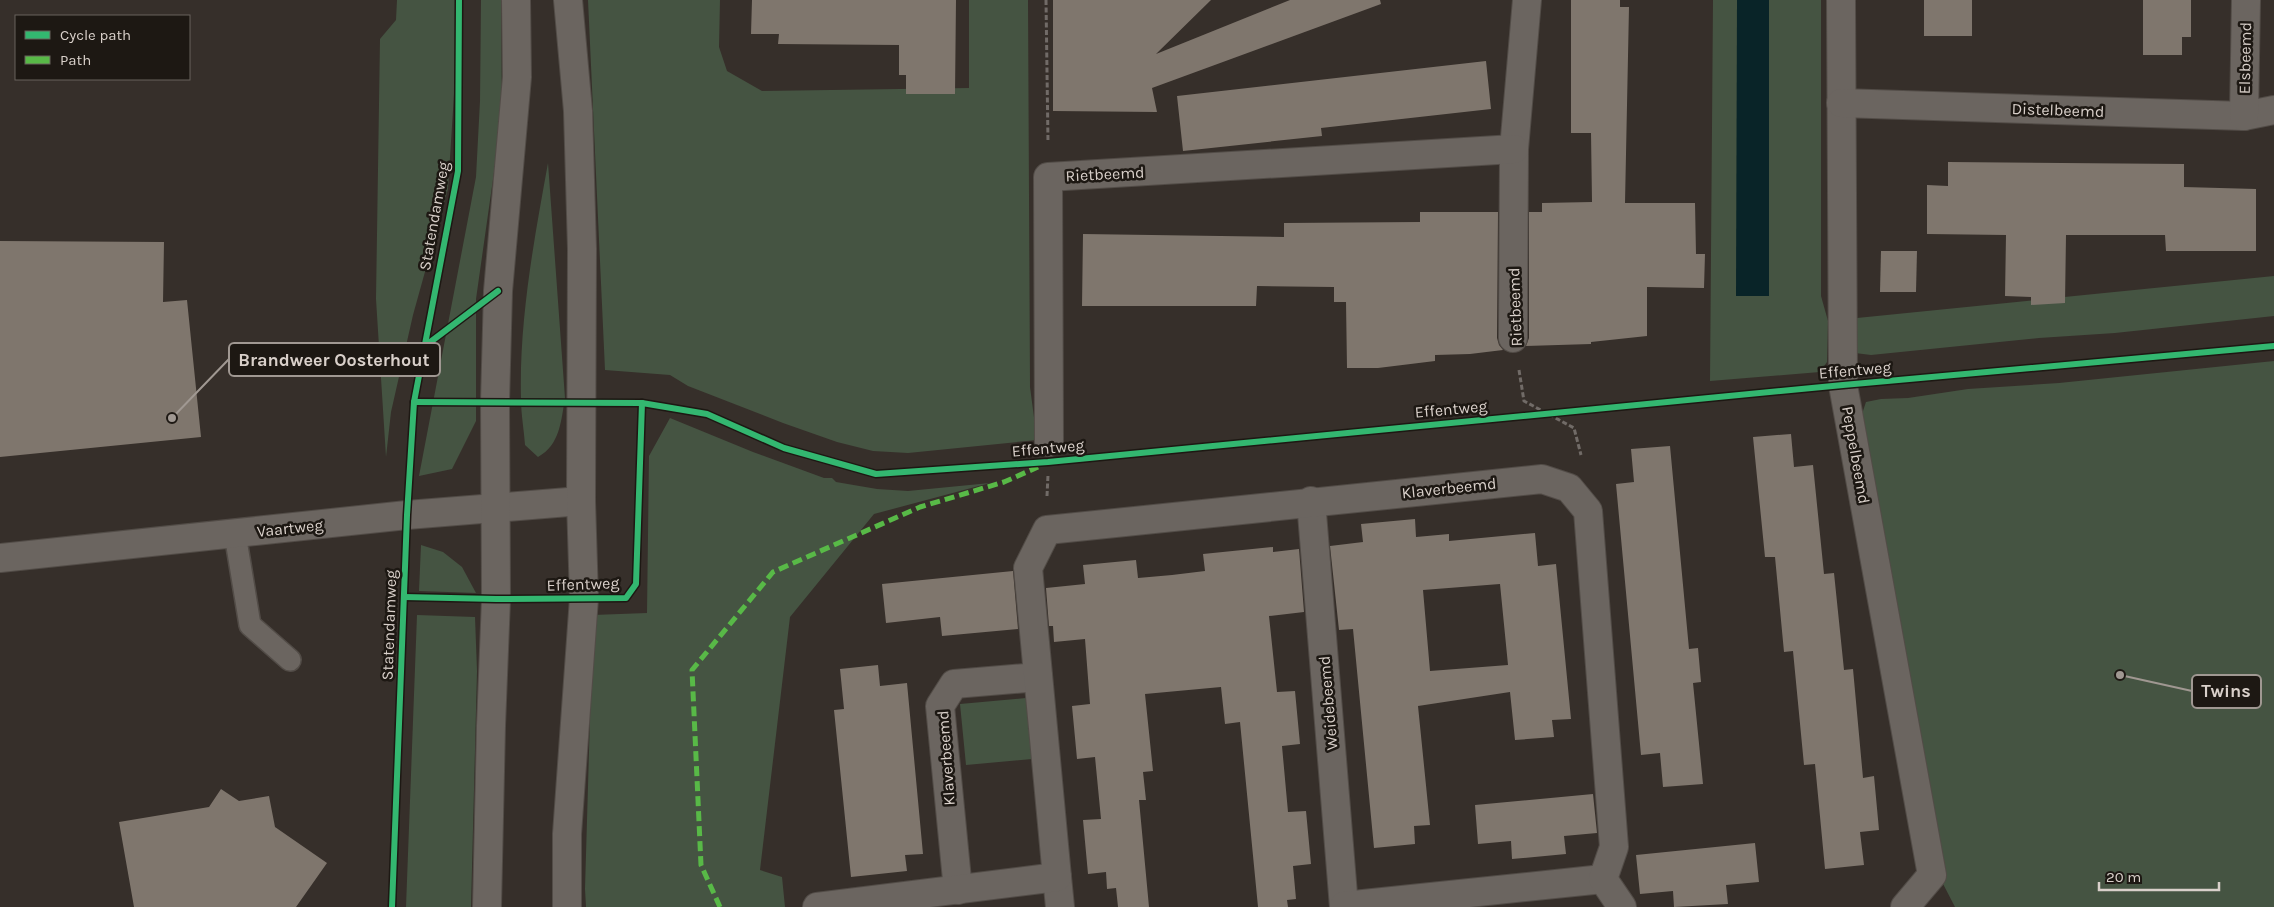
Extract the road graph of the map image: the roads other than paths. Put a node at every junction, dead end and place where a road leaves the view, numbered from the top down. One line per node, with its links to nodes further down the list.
1 (516, 0): 14 (street)
2 (568, 0): 12 (street)
3 (1527, 0): 9 (street, Rietbeemd)
4 (1841, 0): 6 (street, Peppelbeemd)
5 (2246, 0): 8 (street, Elsbeemd)
6 (1841, 102): 8 (street, Distelbeemd); 28 (street, Peppelbeemd)
7 (2274, 110): 8 (street, Distelbeemd)
8 (2244, 116)
9 (1514, 149): 10 (street, Rietbeemd); 11 (street, Rietbeemd)
10 (1513, 338)
11 (1049, 442)
12 (581, 501): 14 (street, Vaartweg); 24 (street)
13 (1311, 501): 18 (street, Klaverbeemd); 20 (street, Klaverbeemd); 22 (street, Weidebeemd)
14 (496, 508): 15 (street, Vaartweg); 23 (street)
15 (235, 534): 16 (street, Vaartweg); 17 (lane)
16 (0, 558)
17 (290, 660)
18 (1038, 677): 19 (street); 21 (street, Klaverbeemd)
19 (1056, 877): 21 (street); 26 (street)
20 (1603, 879): 22 (street, Weidebeemd); 27 (street)
21 (958, 890): 25 (street)
22 (1344, 906)
23 (487, 907)
24 (567, 907)
25 (817, 907)
26 (1060, 907)
27 (1622, 907)
28 (1905, 907)

